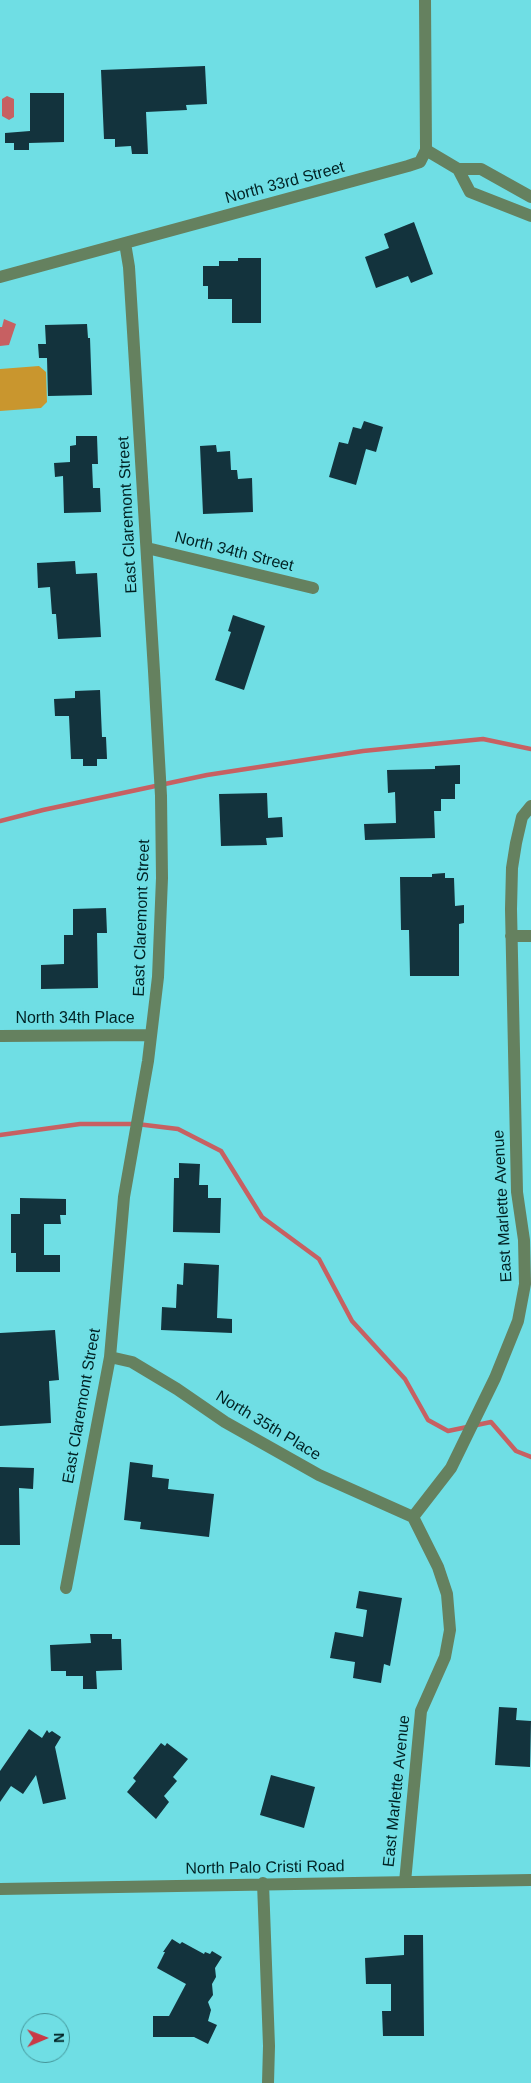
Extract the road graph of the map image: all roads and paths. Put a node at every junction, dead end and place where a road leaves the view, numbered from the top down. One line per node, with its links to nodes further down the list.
1 (425, 0): 2 (street)
2 (426, 150): 3 (street); 6 (street, North 33rd Street)
3 (458, 169): 4 (street); 5 (street)
4 (531, 197)
5 (531, 216)
6 (125, 243): 7 (street, North 33rd Street); 8 (street, East Claremont Street)
7 (0, 277)
8 (147, 548): 9 (street, North 34th Street); 13 (street, East Claremont Street)
9 (313, 588)
10 (531, 806): 11 (street, East Marlette Avenue)
11 (511, 936): 12 (street); 15 (street, East Marlette Avenue)
12 (531, 936)
13 (151, 1035): 14 (street, North 34th Place); 16 (street, East Claremont Street)
14 (0, 1036)
15 (528, 1264): 17 (street, East Marlette Avenue)
16 (110, 1357): 17 (street, North 35th Place); 18 (street, East Claremont Street)
17 (413, 1517): 20 (street, East Marlette Avenue)
18 (66, 1588)
19 (531, 1880): 20 (street, North Palo Cristi Road)
20 (405, 1882): 21 (street, North Palo Cristi Road)
21 (263, 1883): 22 (street, North Palo Cristi Road); 23 (street)
22 (0, 1889)
23 (268, 2083)

